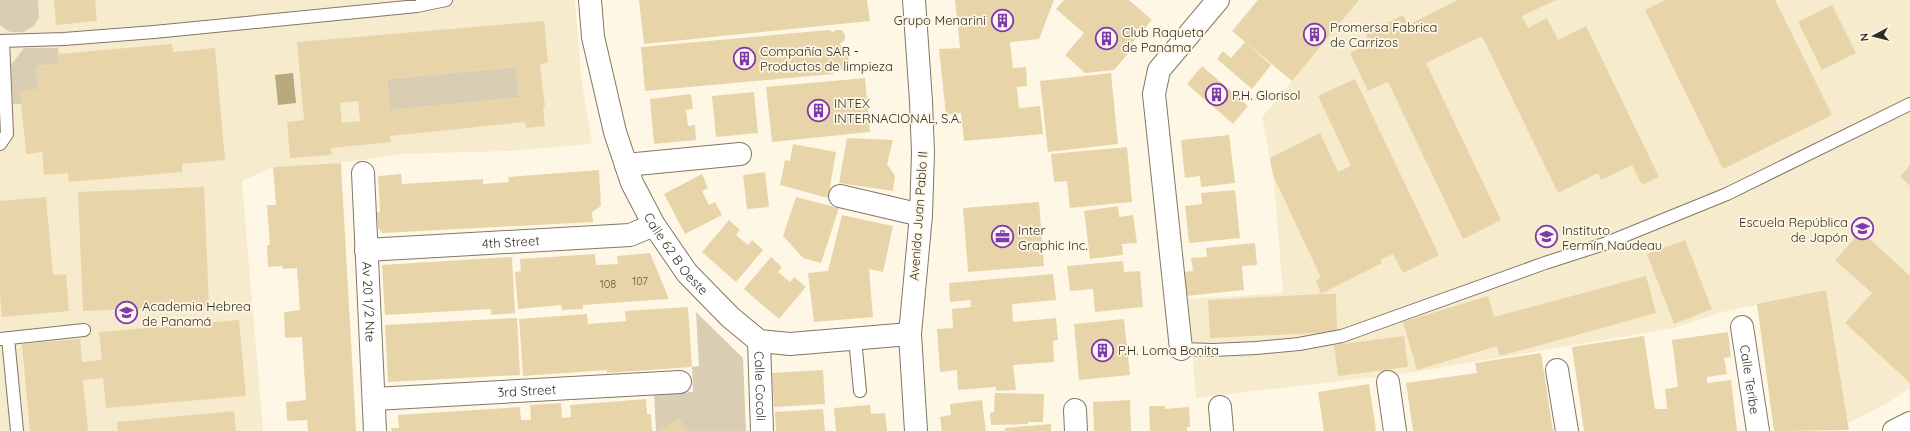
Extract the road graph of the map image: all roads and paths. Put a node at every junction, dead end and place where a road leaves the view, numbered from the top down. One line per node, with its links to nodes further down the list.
1 (446, 0): 5 (lane)
2 (590, 0): 9 (street, Calle 62 B Oeste)
3 (914, 0): 12 (street, Avenida Juan Pablo II)
4 (1218, 0): 21 (street)
5 (1, 41): 7 (lane)
6 (1910, 104): 21 (lane)
7 (0, 144)
8 (740, 154): 9 (street)
9 (626, 165): 13 (street, Calle 62 B Oeste)
10 (363, 173): 14 (street, Av 20 1/2 Nte)
11 (840, 196): 12 (street)
12 (921, 215): 17 (street, Avenida Juan Pablo II)
13 (654, 225): 14 (street, 4th Street); 20 (street, Calle 62 B Oeste)
14 (366, 250): 26 (street, Av 20 1/2 Nte)
15 (1742, 327): 38 (street, Calle Teribe)
16 (84, 330): 18 (lane)
17 (910, 334): 19 (street); 33 (street, Avenida Juan Pablo II)
18 (4, 338): 30 (lane)
19 (855, 339): 20 (street); 25 (lane)
20 (759, 341): 32 (street, Calle Cocoli)
21 (1182, 349)
22 (1557, 370): 37 (street)
23 (680, 382): 26 (street, 3rd Street)
24 (1388, 382): 36 (street)
25 (860, 390)
26 (374, 399): 31 (street, Av 20 1/2 Nte)
27 (1220, 407): 35 (street)
28 (1075, 410): 34 (street)
29 (1910, 423): 39 (street)
30 (17, 431)
31 (375, 431)
32 (762, 431)
33 (916, 431)
34 (1076, 431)
35 (1222, 431)
36 (1396, 431)
37 (1567, 431)
38 (1758, 431)
39 (1894, 431)

